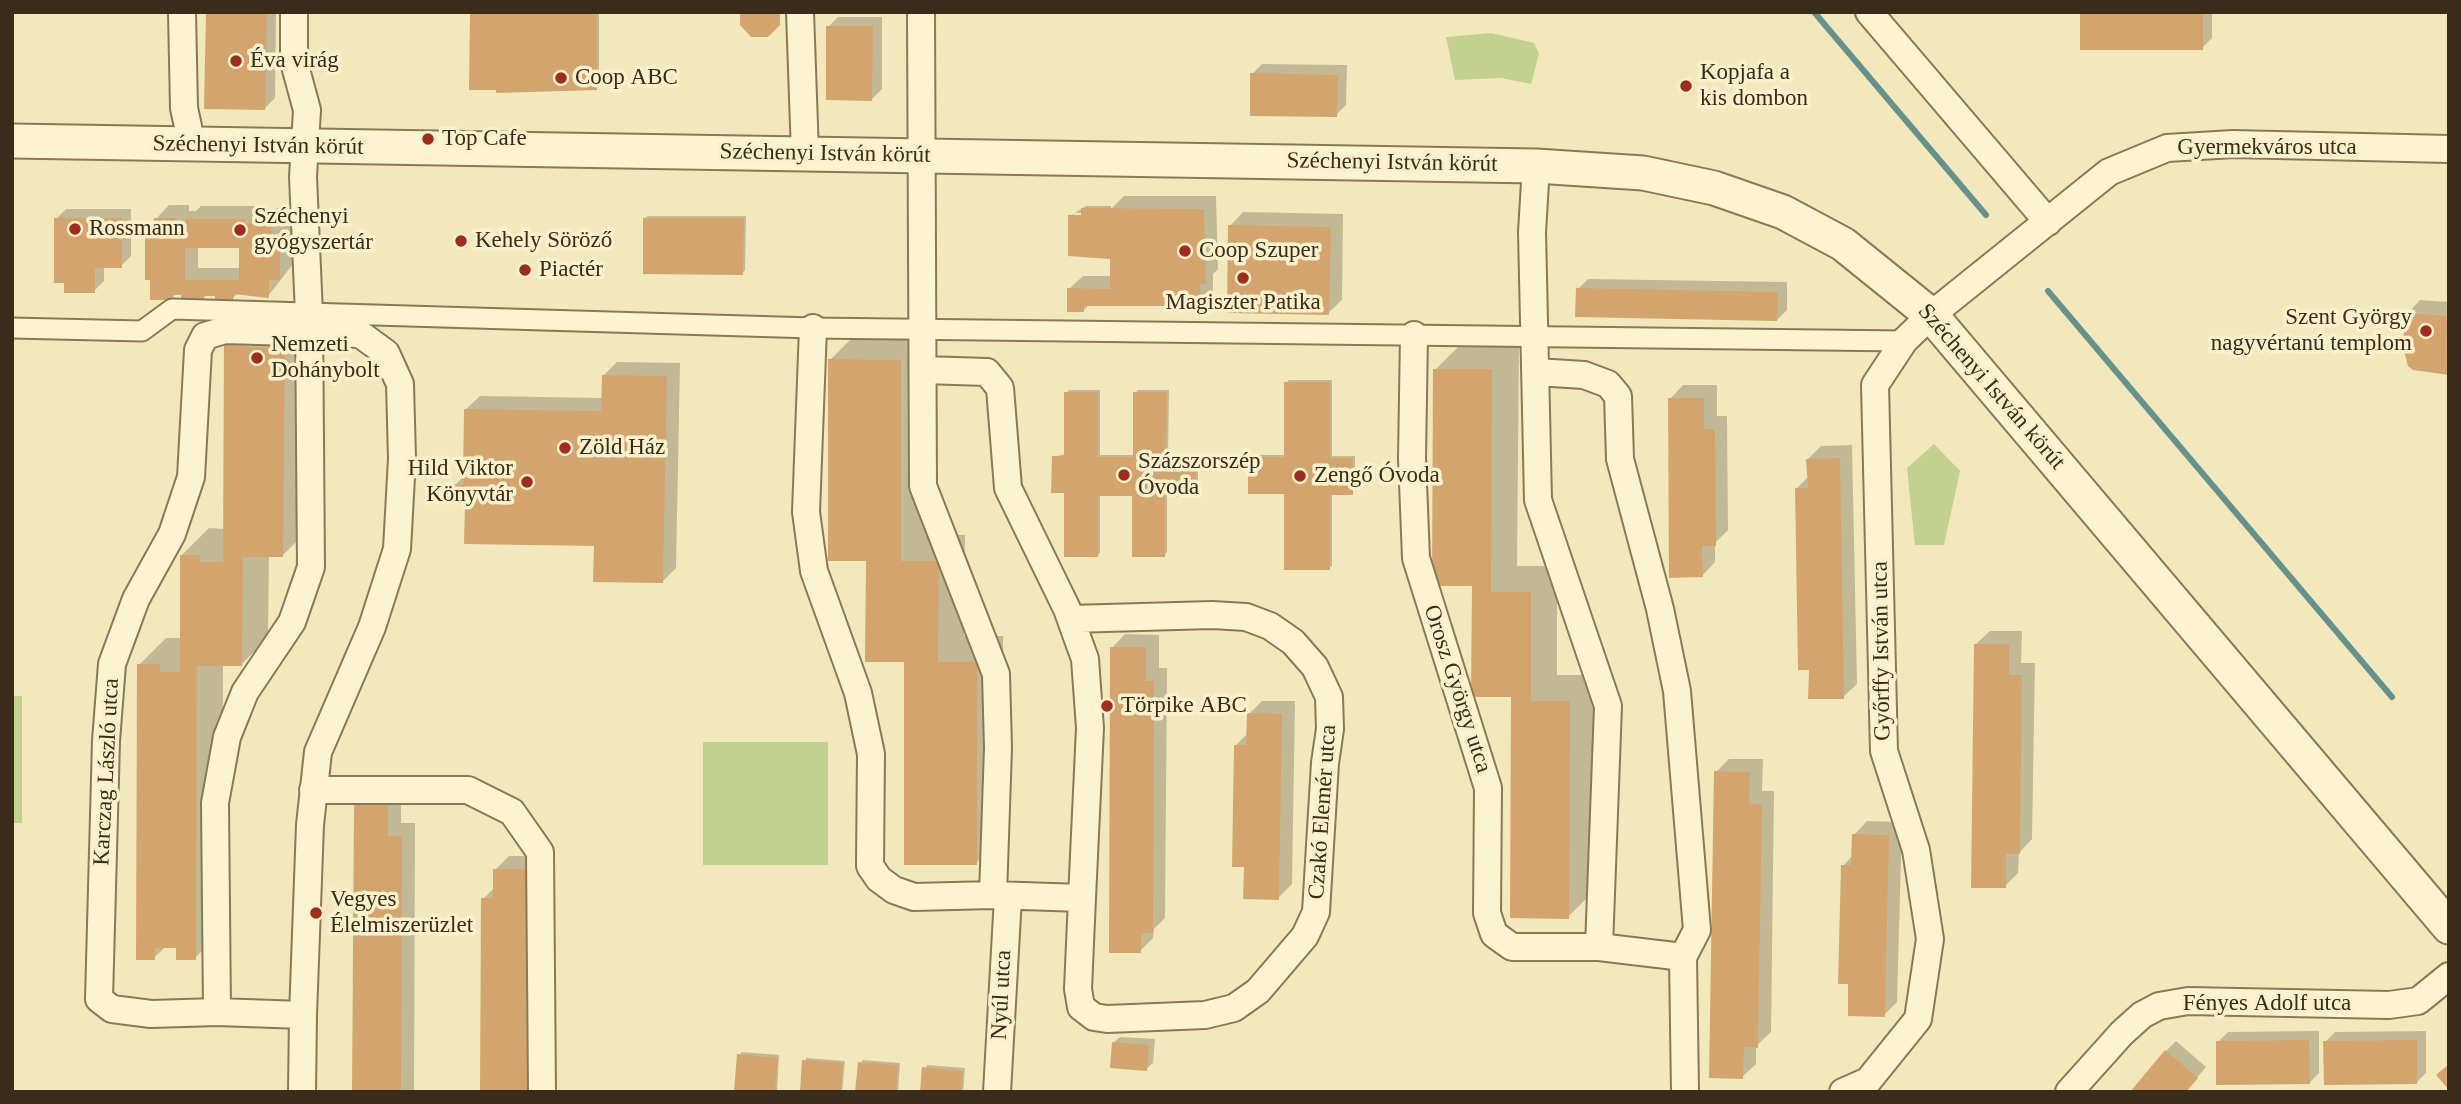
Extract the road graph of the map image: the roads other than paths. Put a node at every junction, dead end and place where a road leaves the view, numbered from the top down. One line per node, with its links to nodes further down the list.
1 (182, 12): 7 (street)
2 (294, 12): 8 (street)
3 (800, 12): 10 (street)
4 (921, 12): 11 (street)
5 (1869, 12): 13 (street)
6 (12, 141): 7 (street, Széchenyi István körút)
7 (192, 145): 8 (street, Széchenyi István körút)
8 (306, 146): 10 (street, Széchenyi István körút); 15 (street)
9 (2449, 149): 13 (street, Gyermekváros utca)
10 (805, 154): 11 (street, Széchenyi István körút)
11 (922, 156): 12 (street, Széchenyi István körút); 18 (street)
12 (1536, 166): 14 (street, Széchenyi István körút); 20 (street)
13 (2048, 222): 14 (street, Gyermekváros utca)
14 (1931, 315): 21 (street, Győrffy István utca); 28 (street, Széchenyi István körút)
15 (309, 324): 16 (street); 17 (street); 25 (street, Karczag László utca); 32 (street); 32 (street, Karczag László utca)
16 (12, 328)
17 (813, 328): 18 (street); 26 (street)
18 (923, 330): 19 (street); 22 (street)
19 (1414, 335): 20 (street); 29 (street, Orosz György utca)
20 (1535, 337): 21 (street); 23 (street)
21 (1904, 341): 38 (street, Győrffy István utca)
22 (923, 370): 24 (street, Czakó Elemér utca); 26 (street)
23 (1536, 372): 29 (street); 30 (street)
24 (1070, 619): 27 (street, Czakó Elemér utca); 27 (street, Czakó Elemér utca)
25 (313, 790): 33 (street, Karczag László utca); 35 (street)
26 (1000, 896): 27 (street); 36 (street, Nyúl utca)
27 (1082, 898)
28 (2449, 927)
29 (1598, 947): 30 (street, Orosz György utca)
30 (1683, 957): 37 (street)
31 (2449, 976): 39 (street, Fényes Adolf utca)
32 (217, 1012): 33 (street, Karczag László utca)
33 (303, 1015): 34 (street, Karczag László utca)
34 (302, 1092)
35 (542, 1092)
36 (997, 1092)
37 (1685, 1092)
38 (1843, 1092)
39 (2069, 1092)

